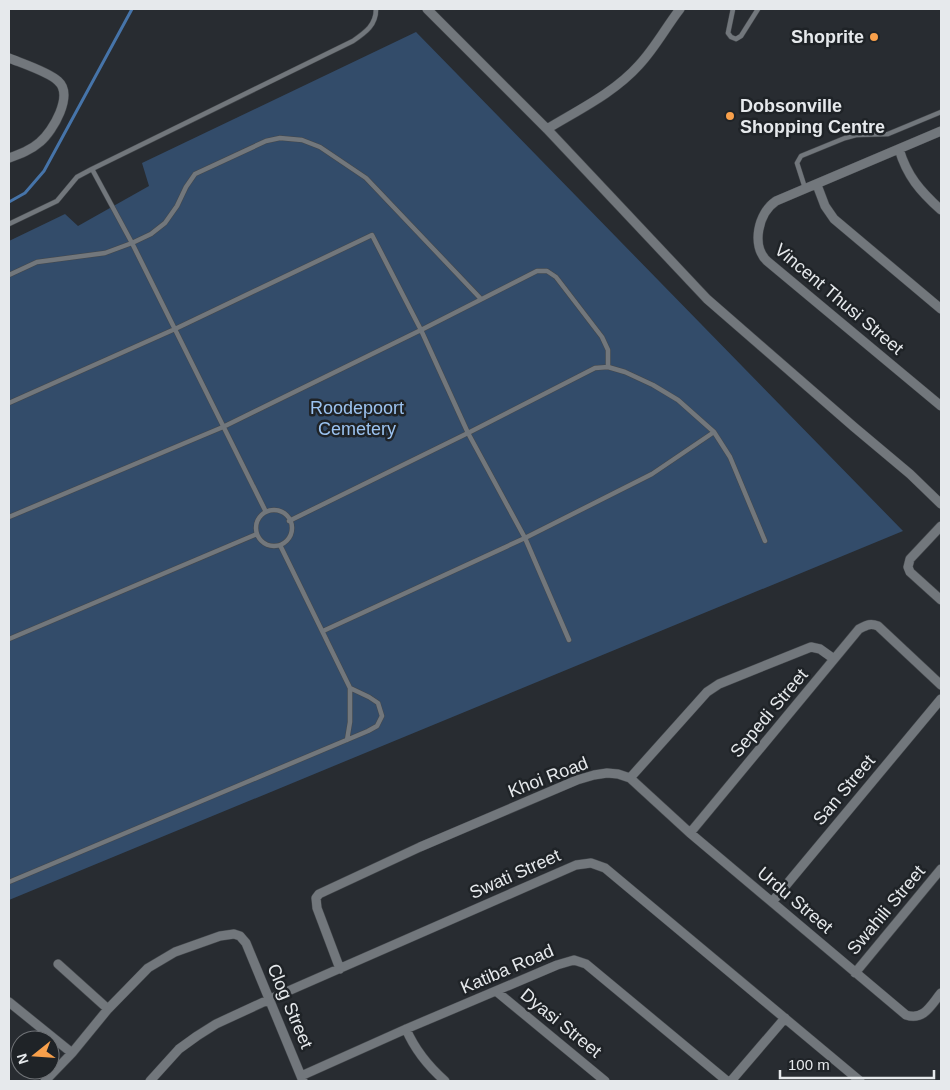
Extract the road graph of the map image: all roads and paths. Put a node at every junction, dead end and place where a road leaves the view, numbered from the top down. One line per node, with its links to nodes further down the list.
1 (376, 9): 12 (lane)
2 (426, 9): 8 (street)
3 (680, 9): 8 (street)
4 (733, 9): 5 (lane)
5 (758, 9)
6 (9, 58): 11 (street)
7 (941, 112): 14 (lane)
8 (547, 129): 29 (street)
9 (941, 131): 10 (street, Vincent Thusi Street)
10 (899, 149): 13 (street, Vincent Thusi Street); 15 (street)
11 (9, 158)
12 (92, 170): 16 (lane); 17 (lane)
13 (817, 185): 14 (street, Vincent Thusi Street); 20 (street)
14 (805, 189): 25 (street, Vincent Thusi Street)
15 (941, 210)
16 (9, 224)
17 (132, 243): 18 (lane); 19 (lane); 21 (lane)
18 (9, 275)
19 (481, 299): 22 (lane); 23 (lane)
20 (941, 309)
21 (175, 329): 22 (lane); 24 (lane); 26 (lane)
22 (421, 330): 26 (lane); 28 (lane)
23 (608, 367): 27 (lane); 28 (lane)
24 (9, 403)
25 (941, 406)
26 (223, 427): 30 (lane); 31 (lane)
27 (714, 432): 35 (lane); 36 (lane)
28 (468, 433): 32 (lane); 35 (lane)
29 (941, 504)
30 (266, 512): 32 (lane); 34 (lane)
31 (9, 517)
32 (290, 521): 37 (lane)
33 (941, 526): 38 (street)
34 (257, 534): 37 (lane); 40 (lane)
35 (525, 538): 39 (lane); 41 (lane)
36 (765, 541)
37 (280, 545): 39 (lane)
38 (941, 600)
39 (323, 631): 44 (lane)
40 (9, 639)
41 (569, 640)
42 (834, 659): 43 (street, Sepedi Street); 47 (street); 48 (street, Sepedi Street)
43 (941, 685)
44 (350, 688): 46 (lane); 46 (lane)
45 (941, 699): 51 (street, San Street)
46 (347, 740): 50 (lane)
47 (630, 778): 48 (street, Urdu Street); 53 (street, Khoi Road)
48 (690, 833): 51 (street, Urdu Street)
49 (941, 869): 54 (street, Swahili Street)
50 (9, 882)
51 (772, 902): 54 (street, Urdu Street)
52 (58, 964): 59 (street)
53 (340, 969): 57 (street, Swati Street); 60 (street, Swati Street)
54 (855, 973): 56 (street, Urdu Street)
55 (496, 991): 61 (street, Katiba Road); 67 (street, Dyasi Street); 68 (street, Katiba Road)
56 (941, 993)
57 (270, 999): 59 (street, Clog Street); 63 (street, Clog Street); 65 (street, Swati Street)
58 (9, 1002): 62 (street)
59 (108, 1009): 62 (street)
60 (785, 1018): 69 (street); 70 (street, Swati Street)
61 (406, 1029): 63 (street, Katiba Road); 66 (street)
62 (72, 1053): 64 (street)
63 (302, 1079)
64 (45, 1081)
65 (150, 1081)
66 (445, 1081)
67 (605, 1081)
68 (727, 1081)
69 (731, 1081)
70 (860, 1081)

